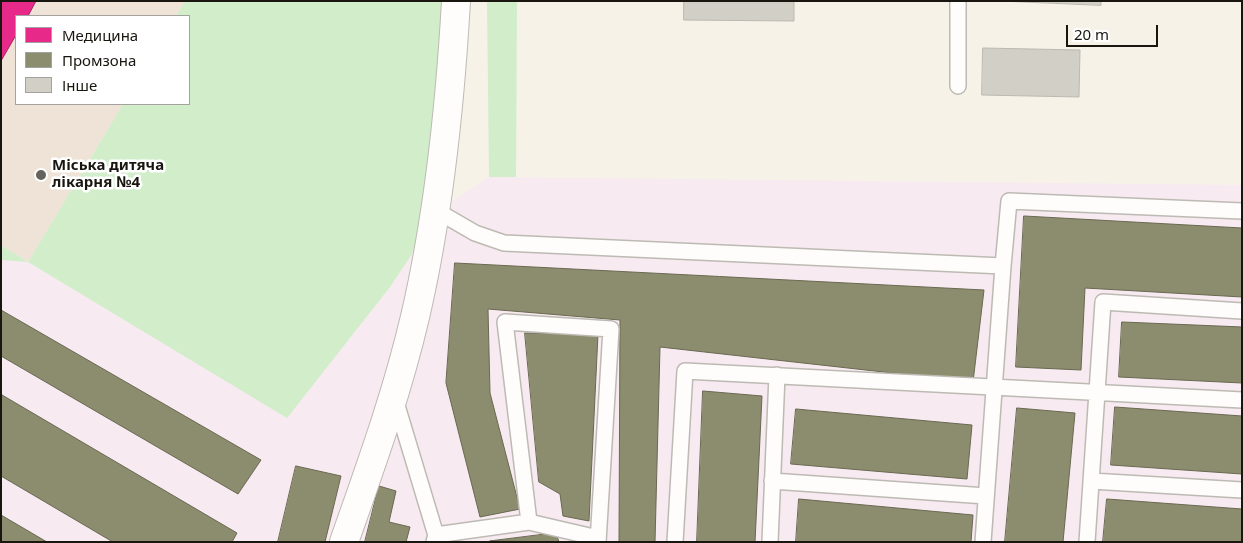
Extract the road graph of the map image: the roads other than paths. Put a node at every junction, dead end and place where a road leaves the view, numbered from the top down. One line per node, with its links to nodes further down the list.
1 (456, 1): 4 (street)
2 (958, 1): 3 (lane)
3 (958, 86)
4 (437, 211): 6 (lane); 11 (street)
5 (1242, 211): 6 (lane)
6 (1002, 266): 9 (lane)
7 (1242, 311): 10 (lane)
8 (777, 375): 9 (lane); 14 (lane); 21 (lane)
9 (992, 387): 10 (lane); 16 (lane)
10 (1097, 392): 12 (lane); 13 (lane)
11 (394, 396): 18 (lane); 20 (street)
12 (1242, 400)
13 (1091, 481): 15 (lane); 24 (lane)
14 (772, 482): 16 (lane); 22 (lane)
15 (1242, 490)
16 (986, 496): 23 (lane)
17 (529, 522): 18 (lane); 19 (lane); 19 (lane)
18 (436, 539)
19 (598, 540)
20 (344, 542)
21 (675, 542)
22 (770, 542)
23 (983, 542)
24 (1087, 542)

